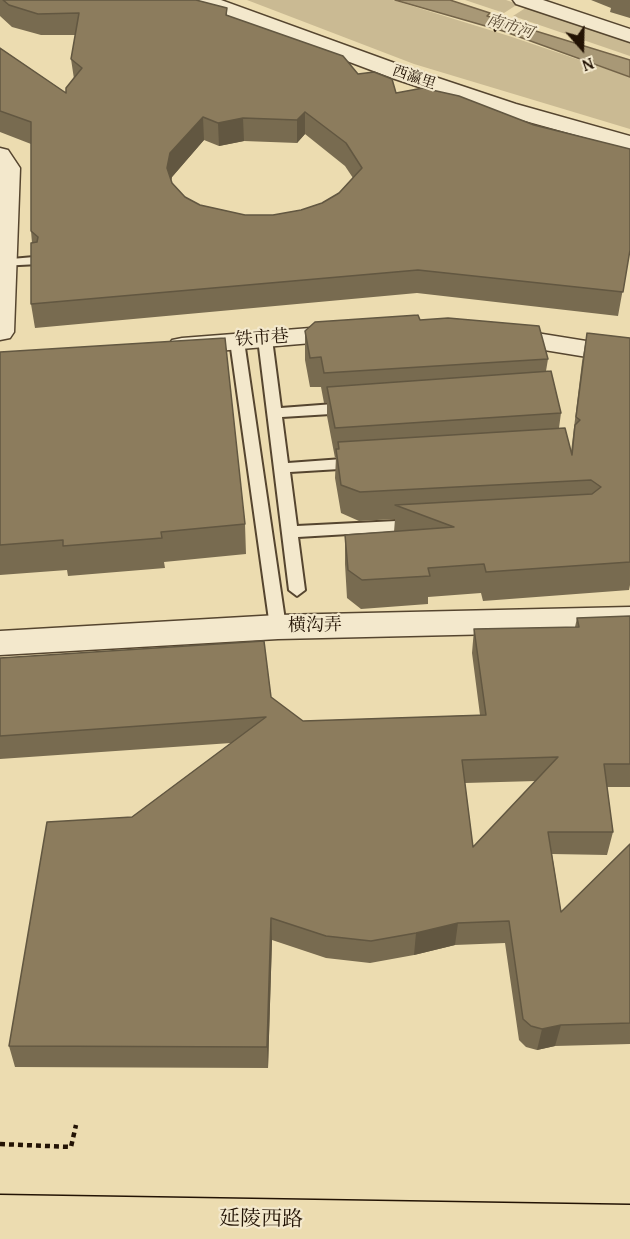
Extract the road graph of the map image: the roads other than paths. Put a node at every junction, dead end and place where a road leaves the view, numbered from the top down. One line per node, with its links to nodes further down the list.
1 (202, 0): 4 (street, 西瀛里)
2 (523, 0): 3 (street)
3 (630, 36)
4 (630, 144)
5 (0, 155): 7 (street)
6 (34, 261): 7 (lane)
7 (4, 263): 10 (street)
8 (371, 331): 11 (street, 铁市巷)
9 (477, 331): 14 (street)
10 (0, 332)
11 (265, 339): 12 (street, 铁市巷); 16 (lane)
12 (237, 341): 13 (street, 铁市巷); 23 (lane)
13 (154, 348)
14 (630, 356)
15 (367, 407): 16 (lane)
16 (275, 413): 18 (lane)
17 (377, 462): 18 (lane)
18 (282, 468): 20 (lane)
19 (433, 525): 20 (lane)
20 (291, 532): 21 (lane)
21 (297, 590)
22 (630, 619): 23 (street, 横沟弄)
23 (279, 627): 24 (street, 横沟弄)
24 (0, 643)
25 (0, 1218): 26 (main road, 延陵西路)
26 (630, 1228)

